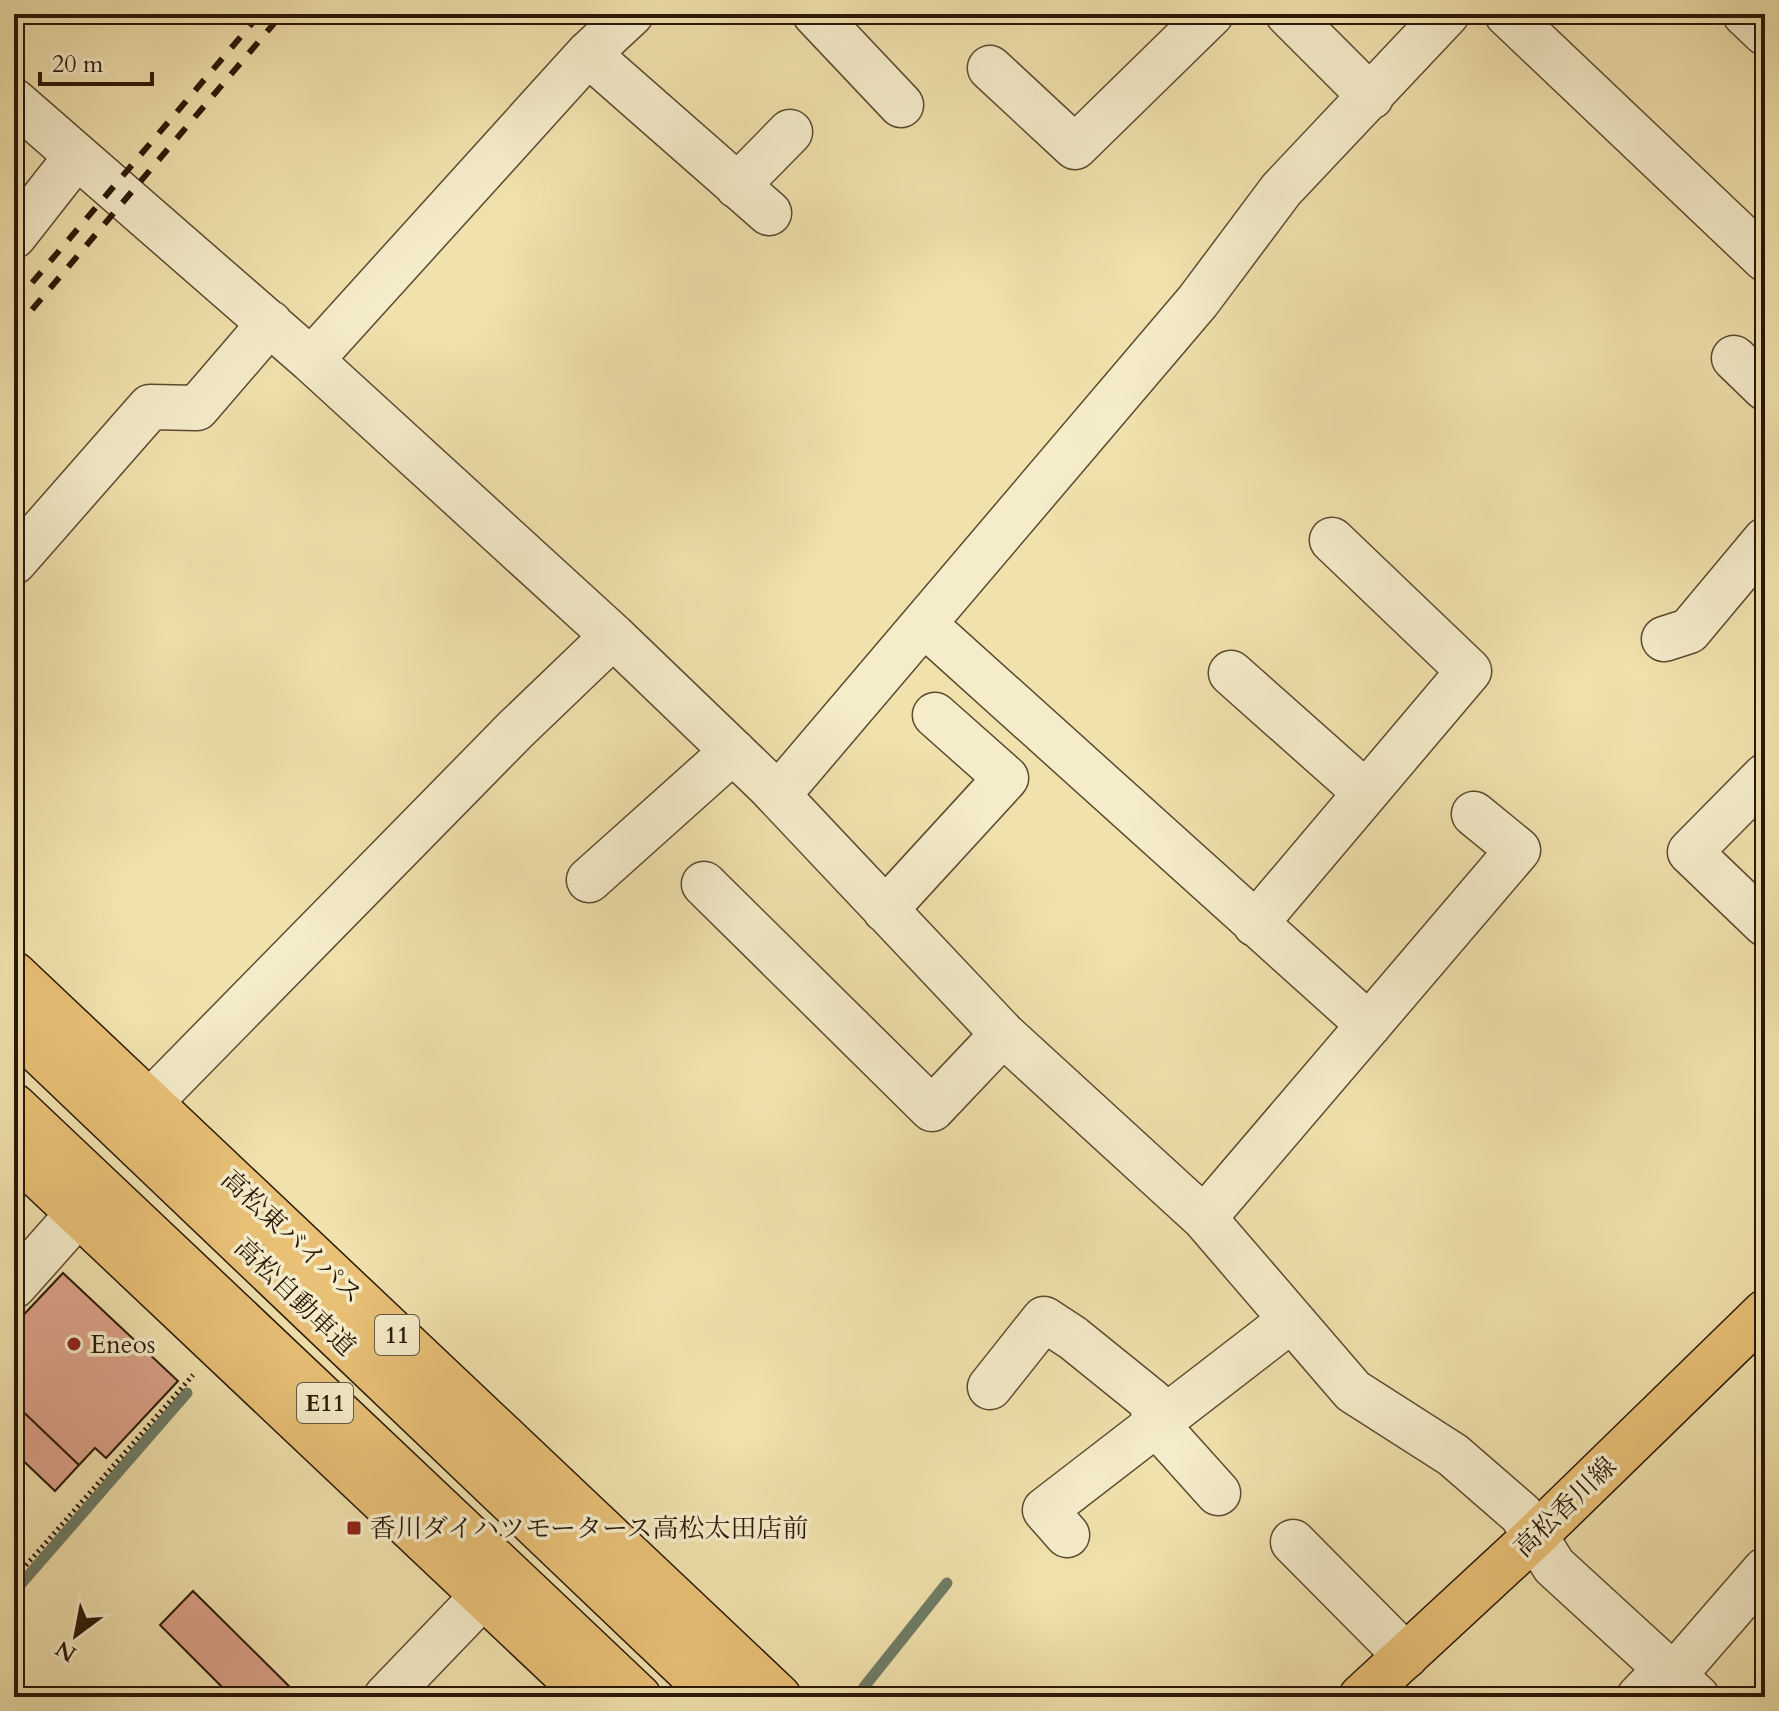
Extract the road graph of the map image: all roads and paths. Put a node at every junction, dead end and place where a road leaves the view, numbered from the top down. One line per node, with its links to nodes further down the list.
1 (631, 14): 9 (street)
2 (815, 14): 13 (street)
3 (1211, 14): 10 (street)
4 (1288, 14): 11 (street)
5 (1447, 14): 11 (street)
6 (1507, 14): 19 (street)
7 (1745, 14): 8 (street)
8 (1765, 33)
9 (588, 54): 16 (street); 22 (street)
10 (990, 68)
11 (1371, 97): 27 (street)
12 (14, 101): 15 (street)
13 (901, 105)
14 (790, 132): 16 (street)
15 (76, 157): 18 (street); 20 (street)
16 (737, 186): 17 (street)
17 (769, 213)
18 (14, 236)
19 (1765, 259)
20 (270, 323): 22 (street); 26 (street)
21 (1734, 358): 23 (street)
22 (311, 360): 28 (street)
23 (1765, 388)
24 (1332, 540): 34 (street)
25 (1765, 540): 29 (street)
26 (14, 562)
27 (925, 625): 35 (street); 40 (street)
28 (613, 636): 32 (street); 46 (street)
29 (1664, 639)
30 (1231, 673): 34 (street)
31 (935, 715): 39 (street)
32 (733, 751): 35 (street); 37 (street)
33 (1765, 776): 41 (street)
34 (1366, 793): 40 (street)
35 (778, 795): 39 (street)
36 (1474, 814): 43 (street)
37 (589, 880)
38 (704, 884): 45 (street)
39 (885, 910): 45 (street)
40 (1255, 924): 43 (street)
41 (1765, 924)
42 (14, 974): 46 (main road, 高松東バイパス / 11)
43 (1369, 1025): 50 (street)
44 (14, 1028): 69 (main road, 高松自動車道 / E11)
45 (1003, 1034): 50 (street)
46 (151, 1101): 70 (main road, 高松東バイパス / 11)
47 (14, 1106): 68 (main road, E11)
48 (14, 1153): 49 (main road)
49 (78, 1214): 51 (street); 63 (main road)
50 (1204, 1218): 53 (street)
51 (14, 1286)
52 (1765, 1312): 59 (main road, 高松香川線)
53 (1290, 1321): 56 (street); 59 (street)
54 (196, 1371): 62 (path)
55 (990, 1387): 56 (street)
56 (1156, 1424): 57 (street); 58 (street)
57 (1218, 1493)
58 (1067, 1535)
59 (1535, 1536): 64 (main road, 高松香川線); 65 (street)
60 (1293, 1542): 64 (street)
61 (1765, 1570): 65 (street)
62 (14, 1579)
63 (483, 1596): 66 (street); 67 (main road)
64 (1406, 1656): 71 (main road, 高松香川線)
65 (1669, 1685)
66 (386, 1697)
67 (590, 1697)
68 (639, 1697)
69 (716, 1697)
70 (779, 1697)
71 (1361, 1697)

